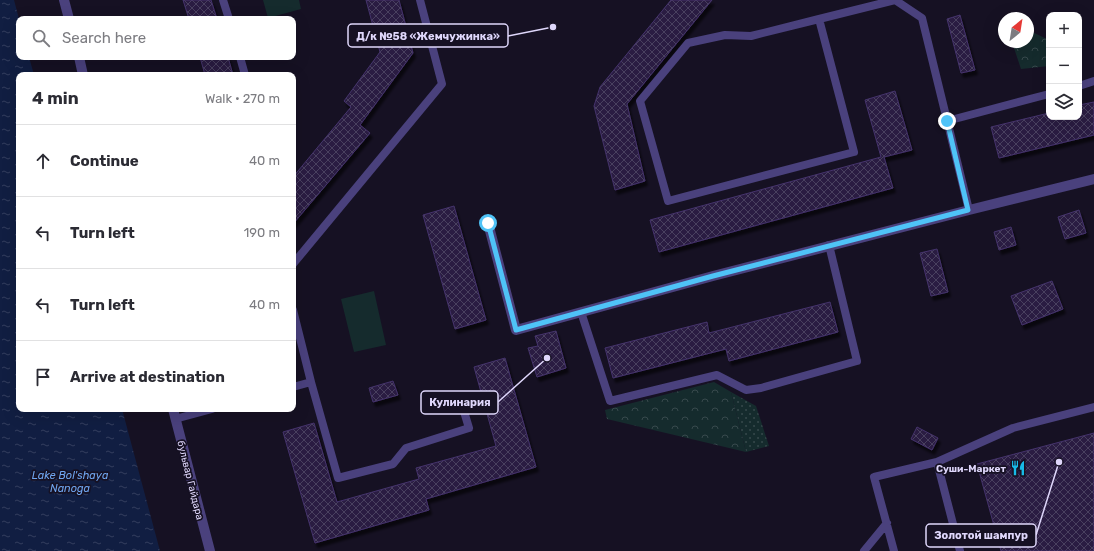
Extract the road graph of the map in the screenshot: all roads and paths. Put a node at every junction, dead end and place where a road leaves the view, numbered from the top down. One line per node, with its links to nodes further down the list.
1 (64, 0): 5 (street)
2 (223, 0): 6 (lane)
3 (420, 0): 20 (lane)
4 (895, 0): 7 (lane); 15 (lane)
5 (68, 16)
6 (228, 16)
7 (818, 19): 7 (lane)
8 (80, 60): 10 (street)
9 (241, 60): 11 (lane)
10 (82, 72)
11 (244, 72)
12 (1094, 81): 13 (lane)
13 (1082, 85)
14 (1046, 95): 15 (lane)
15 (947, 121): 17 (lane)
16 (1094, 179): 17 (street)
17 (968, 210): 19 (street)
18 (488, 223): 21 (street)
19 (830, 245): 21 (street); 21 (lane)
20 (296, 260)
21 (581, 312)
22 (296, 322): 23 (lane)
23 (311, 382): 24 (lane); 25 (lane)
24 (296, 386)
25 (462, 405)
26 (1094, 407): 29 (lane)
27 (189, 412): 28 (lane)
28 (174, 414): 31 (street, бульвар Гайдара)
29 (937, 462): 30 (lane); 34 (lane)
30 (886, 522): 32 (lane); 33 (lane)
31 (210, 551)
32 (864, 551)
33 (894, 551)
34 (960, 551)

